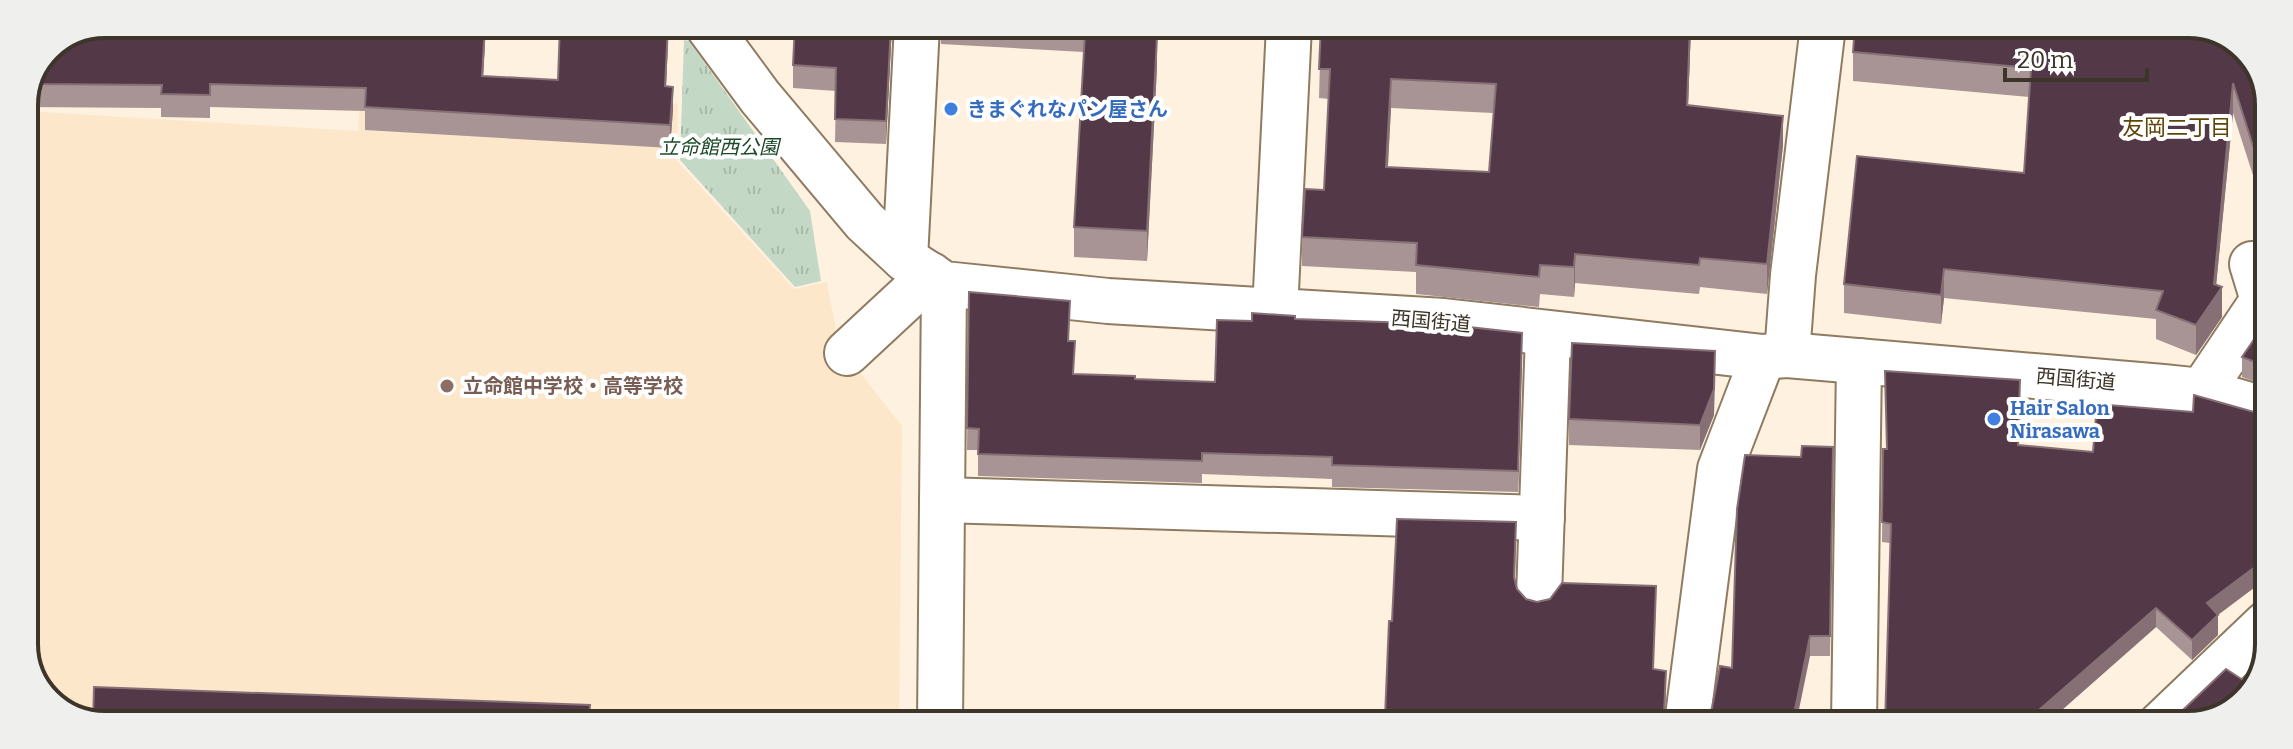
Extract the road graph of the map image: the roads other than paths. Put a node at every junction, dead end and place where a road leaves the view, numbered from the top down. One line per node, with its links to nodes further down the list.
1 (717, 38): 6 (street)
2 (918, 38): 6 (street)
3 (1288, 38): 8 (street)
4 (1822, 38): 12 (street)
5 (2252, 264): 7 (street)
6 (927, 273): 8 (street, 西国街道); 11 (street); 16 (street)
7 (2255, 274)
8 (1275, 311): 10 (street, 西国街道)
9 (2255, 312): 14 (street)
10 (1548, 334): 12 (street, 西国街道); 17 (street)
11 (847, 353)
12 (1775, 356): 13 (street, 西国街道); 21 (street)
13 (1859, 361): 14 (street, 西国街道); 22 (street)
14 (2202, 391): 15 (street, 西国街道)
15 (2255, 406)
16 (942, 500): 17 (street); 20 (street)
17 (1542, 518): 18 (street)
18 (1539, 597)
19 (2255, 634): 23 (street)
20 (940, 711)
21 (1689, 711)
22 (1854, 711)
23 (2175, 711)

